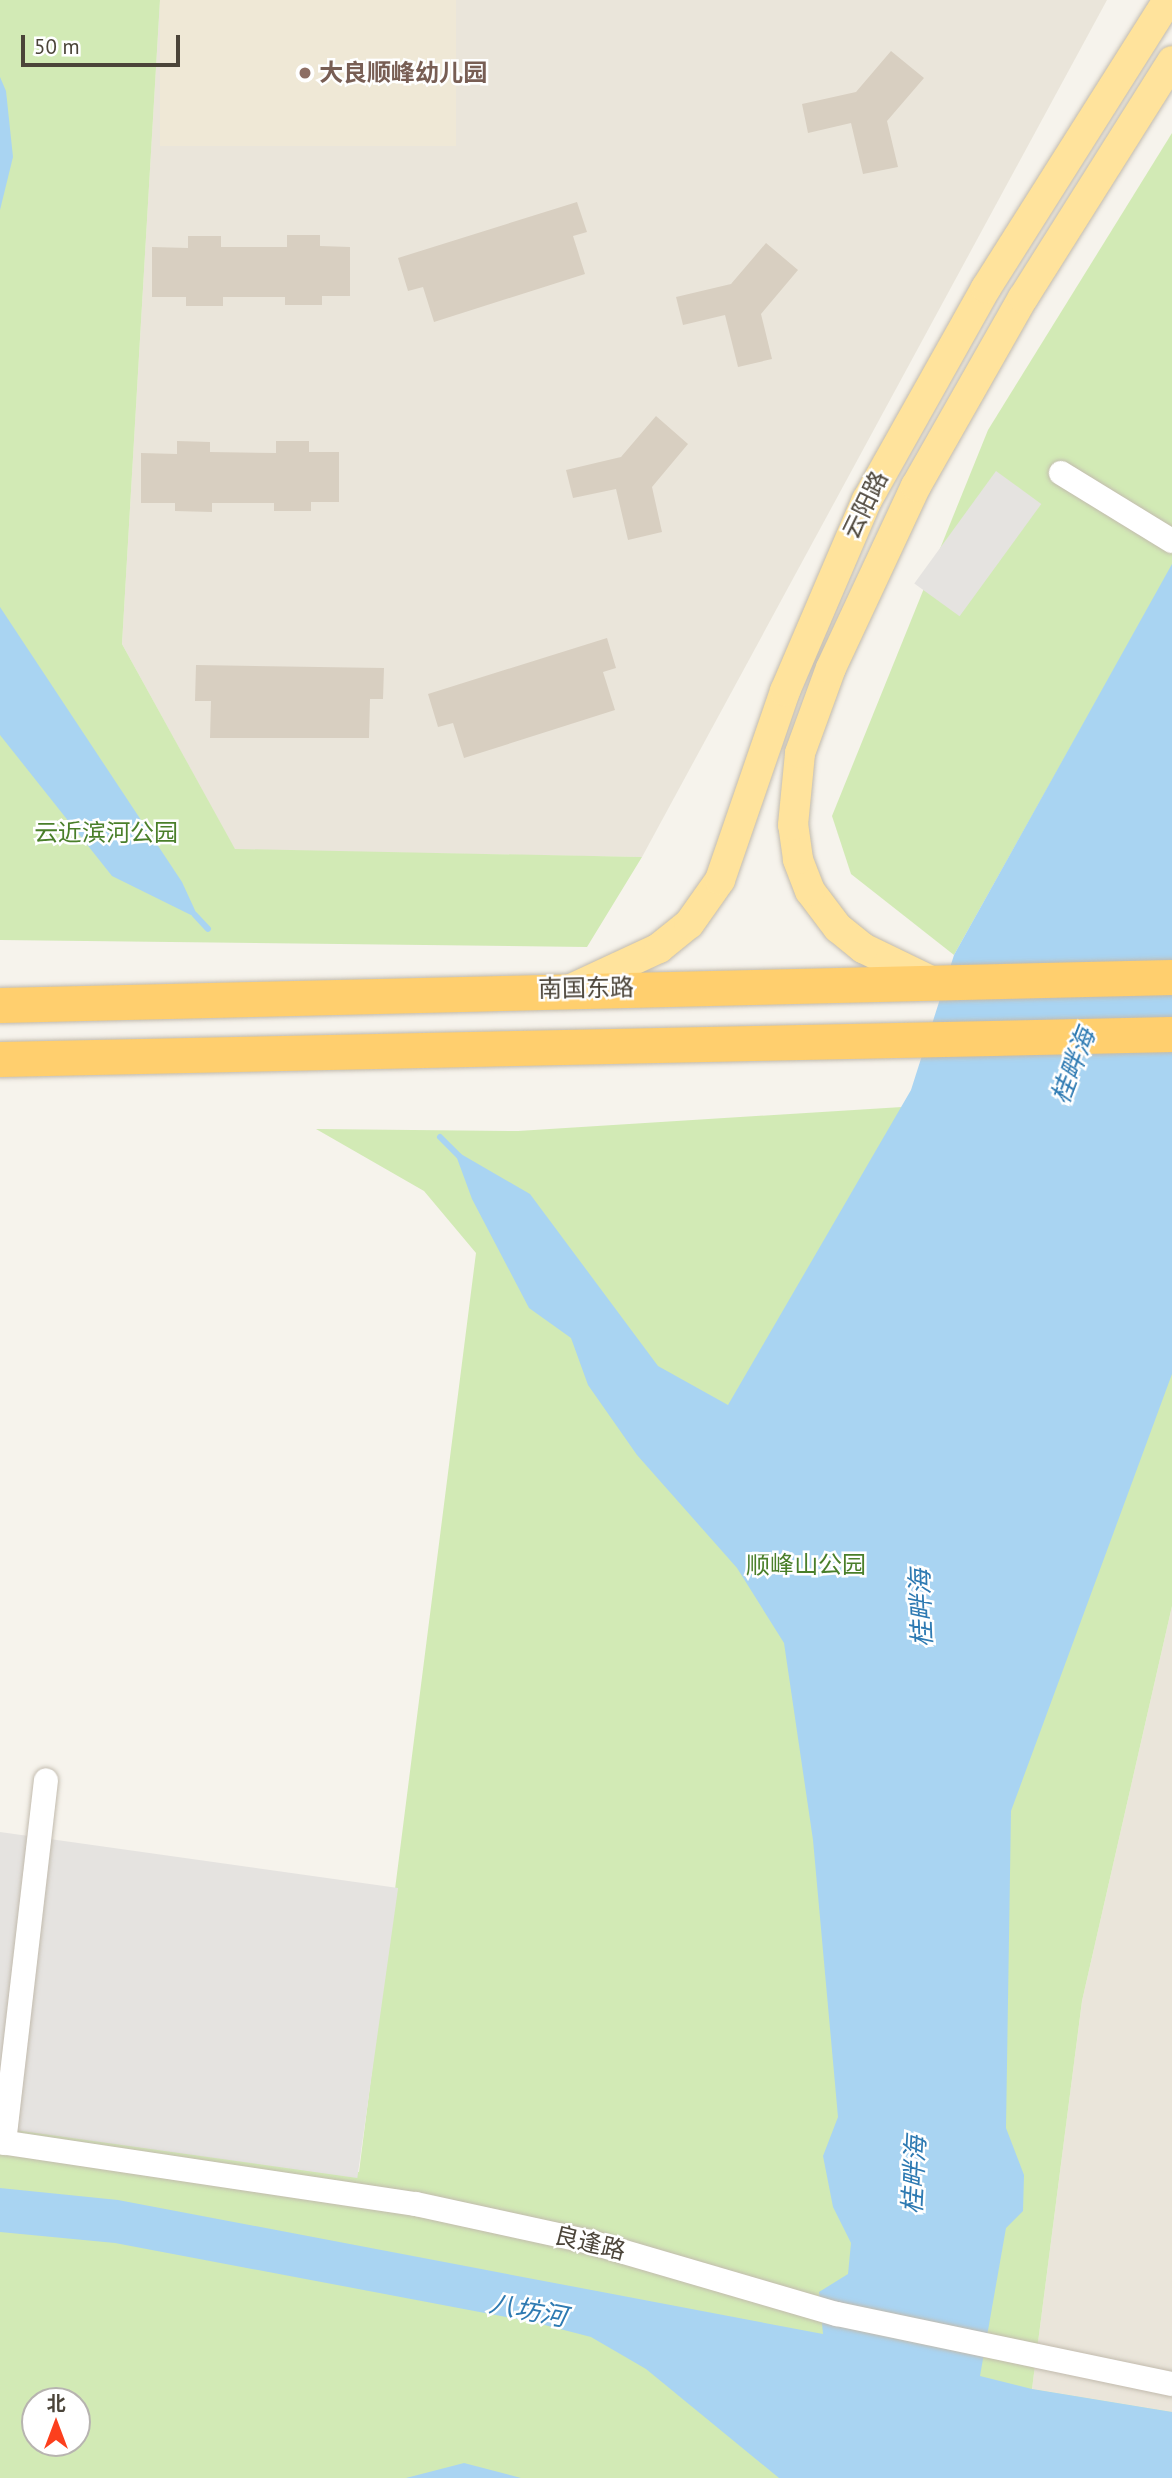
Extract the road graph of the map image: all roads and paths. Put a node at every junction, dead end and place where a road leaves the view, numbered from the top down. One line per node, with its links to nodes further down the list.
1 (1168, 0): 6 (main road, 云阳路)
2 (1172, 61): 5 (main road, 云阳路)
3 (1061, 473): 4 (street)
4 (1172, 541)
5 (881, 553): 6 (main road); 8 (main road, 云阳路)
6 (835, 567): 9 (main road, 云阳路)
7 (1172, 977): 8 (highway, 南国东路)
8 (933, 982): 9 (highway, 南国东路)
9 (573, 988): 10 (highway, 南国东路)
10 (0, 1005)
11 (1172, 1034): 12 (highway)
12 (0, 1059)
13 (46, 1780): 14 (street)
14 (2, 2142): 15 (street, 良逢路)
15 (1172, 2384)

